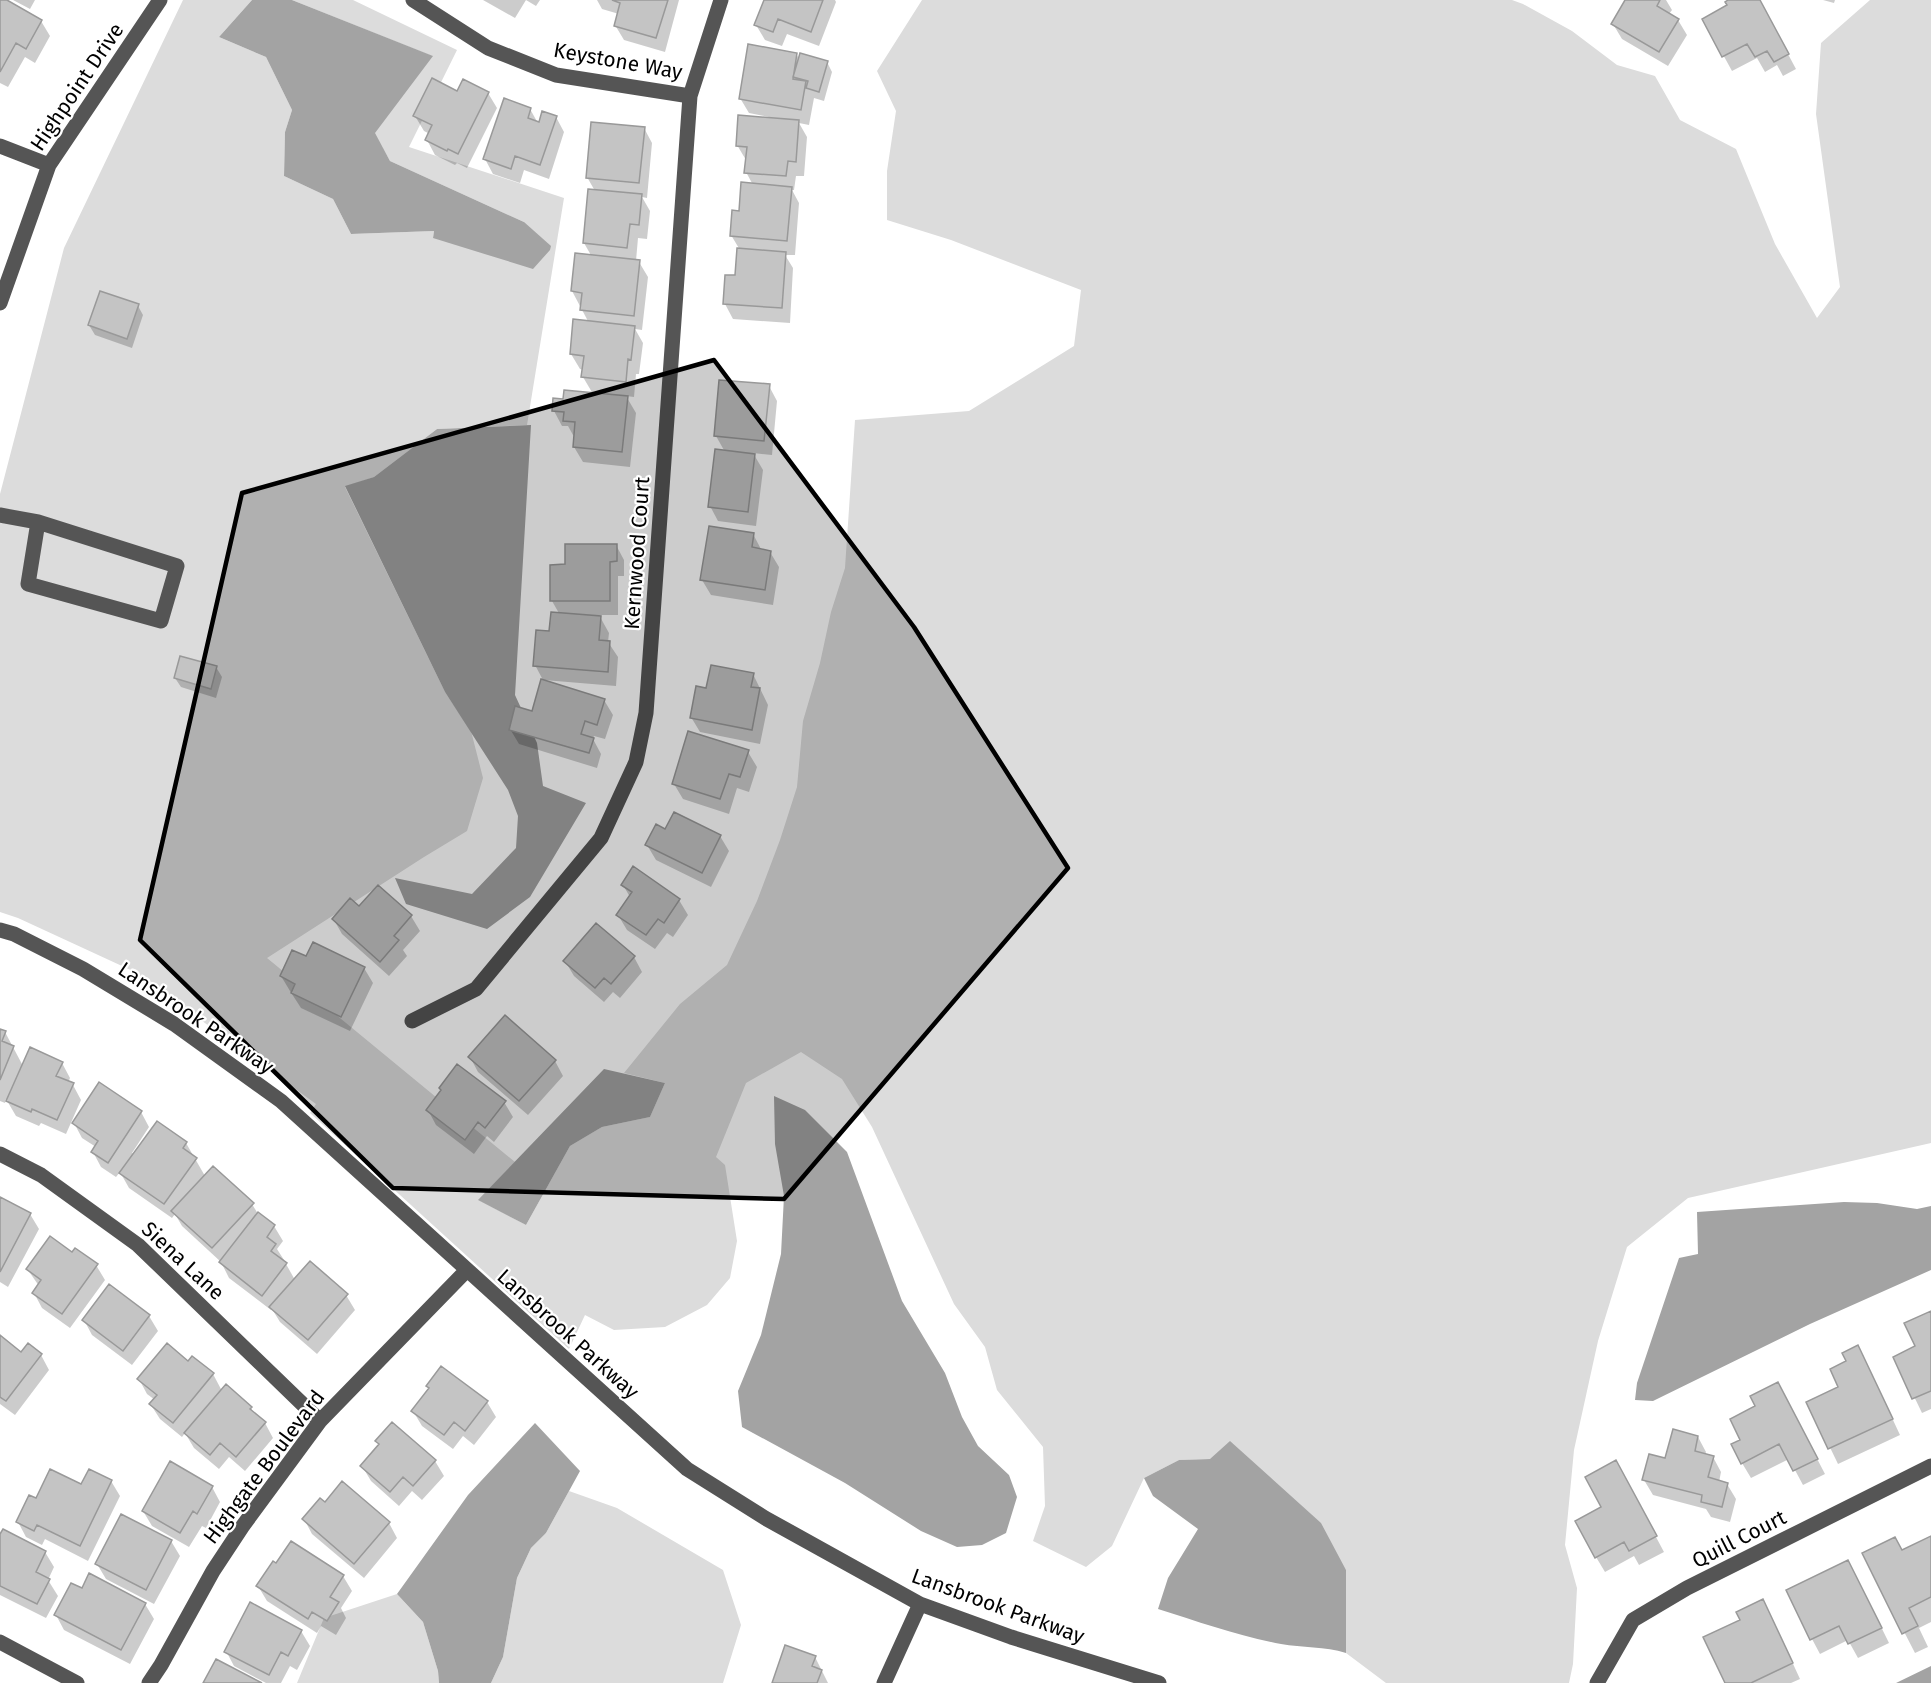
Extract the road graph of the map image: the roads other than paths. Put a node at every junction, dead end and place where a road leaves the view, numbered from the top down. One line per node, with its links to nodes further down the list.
1 (160, 0): 6 (street, Highpoint Drive)
2 (413, 0): 4 (street, Keystone Way)
3 (721, 0): 4 (street, Kernwood Court)
4 (690, 96): 11 (street, Kernwood Court)
5 (0, 146): 6 (street)
6 (49, 165): 7 (street, Highpoint Drive)
7 (0, 303)
8 (0, 515): 9 (street)
9 (38, 522): 9 (street)
10 (0, 930): 13 (street, Lansbrook Parkway)
11 (412, 1021)
12 (0, 1154): 14 (street, Siena Lane)
13 (466, 1270): 14 (street, Highgate Boulevard); 16 (street, Lansbrook Parkway)
14 (320, 1421): 19 (street, Highgate Boulevard)
15 (1931, 1466): 22 (street, Quill Court)
16 (920, 1604): 20 (street); 21 (street, Lansbrook Parkway)
17 (0, 1642): 18 (street)
18 (77, 1683)
19 (149, 1683)
20 (884, 1683)
21 (1159, 1683)
22 (1597, 1683)

